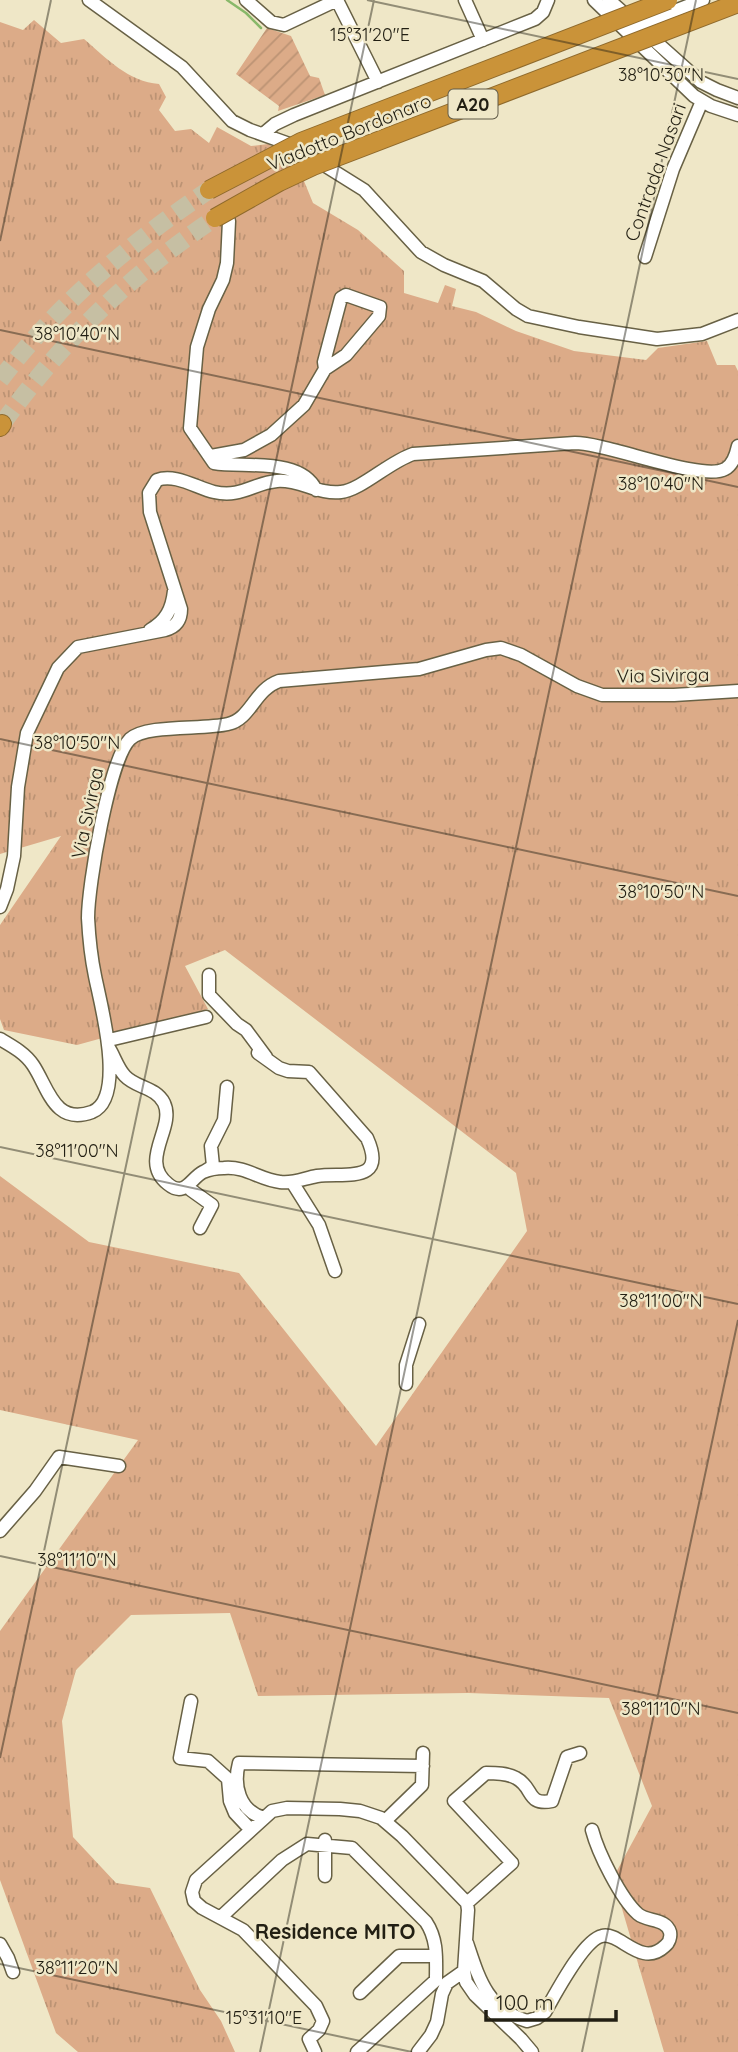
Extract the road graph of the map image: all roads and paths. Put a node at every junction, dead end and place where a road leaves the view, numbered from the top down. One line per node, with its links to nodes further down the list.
1 (89, 0): 17 (street)
2 (246, 0): 3 (street)
3 (337, 0): 13 (street)
4 (465, 0): 12 (street)
5 (548, 0): 12 (street)
6 (594, 0): 11 (street)
7 (609, 0): 11 (street)
8 (668, 0): 18 (highway, Viadotto Bordonaro / A20, bridge)
9 (703, 0): 11 (street)
10 (738, 3): 19 (highway, Viadotto Bordonaro / A20, bridge)
11 (632, 27): 14 (street); 15 (street)
12 (483, 40): 13 (street)
13 (378, 82): 17 (street)
14 (738, 98)
15 (702, 101): 16 (street); 20 (street, Contrada Nasari)
16 (738, 116)
17 (263, 134): 21 (street)
18 (209, 190)
19 (222, 219): 24 (street)
20 (645, 257)
21 (738, 320)
22 (325, 369): 22 (street); 24 (street)
23 (738, 446): 25 (street)
24 (211, 456): 25 (street)
25 (316, 490): 27 (street)
26 (738, 691): 31 (street, Via Sivirga)
27 (0, 907)
28 (209, 975): 33 (street)
29 (206, 1017): 31 (street)
30 (0, 1039): 31 (street, Via Sivirga)
31 (109, 1044): 37 (street)
32 (258, 1053): 33 (street)
33 (270, 1063): 36 (street)
34 (227, 1087): 35 (street)
35 (205, 1171): 36 (street); 37 (street)
36 (292, 1182): 39 (street)
37 (189, 1186): 38 (street)
38 (200, 1228)
39 (335, 1271)
40 (419, 1324): 41 (street)
41 (406, 1384)
42 (119, 1466): 43 (street)
43 (0, 1531)
44 (191, 1701): 48 (street)
45 (580, 1753): 52 (street)
46 (264, 1818): 47 (street); 47 (street); 48 (street)
47 (385, 1821): 52 (street)
48 (250, 1829): 53 (street)
49 (593, 1830): 54 (street)
50 (326, 1842): 51 (street); 53 (street); 56 (street)
51 (325, 1876)
52 (467, 1903): 54 (street)
53 (221, 1917): 60 (street)
54 (466, 1939): 57 (street)
55 (0, 1944): 58 (street)
56 (436, 1956): 59 (street); 61 (street)
57 (464, 1971): 62 (street); 63 (street)
58 (13, 1972)
59 (360, 1993)
60 (315, 2052)
61 (357, 2052)
62 (418, 2052)
63 (532, 2052)

